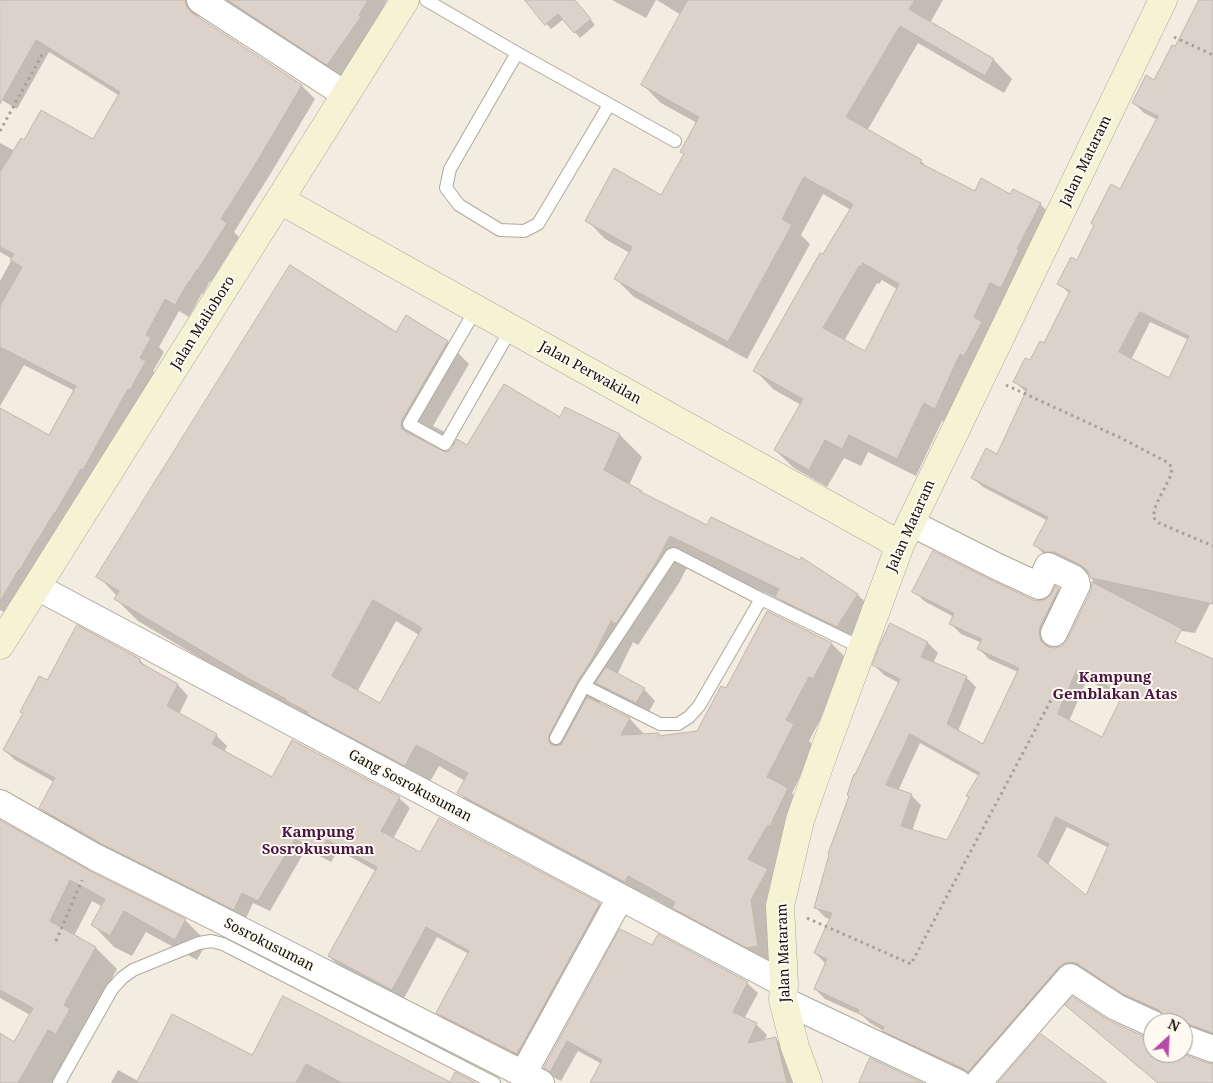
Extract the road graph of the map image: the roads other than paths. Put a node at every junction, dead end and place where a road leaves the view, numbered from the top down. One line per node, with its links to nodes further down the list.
1 (200, 0): 6 (street)
2 (405, 0): 6 (main road, Jalan Malioboro)
3 (426, 0): 5 (lane)
4 (1163, 0): 12 (main road, Jalan Mataram)
5 (517, 53): 7 (lane); 7 (lane)
6 (346, 95): 9 (main road, Jalan Malioboro)
7 (609, 105): 8 (lane)
8 (675, 141)
9 (280, 200): 10 (main road, Jalan Perwakilan); 13 (main road, Jalan Malioboro)
10 (476, 309): 11 (main road, Jalan Perwakilan); 11 (lane)
11 (511, 329): 12 (main road, Jalan Perwakilan)
12 (906, 534): 15 (street); 17 (main road, Jalan Mataram)
13 (37, 587): 16 (main road, Jalan Malioboro); 21 (street, Gang Sosrokusuman)
14 (761, 599): 17 (lane); 18 (lane); 18 (lane)
15 (1054, 633)
16 (0, 646)
17 (862, 648): 22 (main road, Jalan Mataram)
18 (584, 686): 19 (lane)
19 (556, 738)
20 (0, 803): 26 (street, Sosrokusuman)
21 (620, 898): 22 (street, Gang Sosrokusuman); 26 (street)
22 (784, 992): 29 (main road, Jalan Mataram); 30 (street, Gang Sosrokusuman)
23 (1143, 1019): 31 (street)
24 (1193, 1042): 25 (street)
25 (1213, 1049)
26 (532, 1079)
27 (59, 1083): 28 (lane)
28 (494, 1083)
29 (808, 1083)
30 (958, 1083)
31 (978, 1083)

